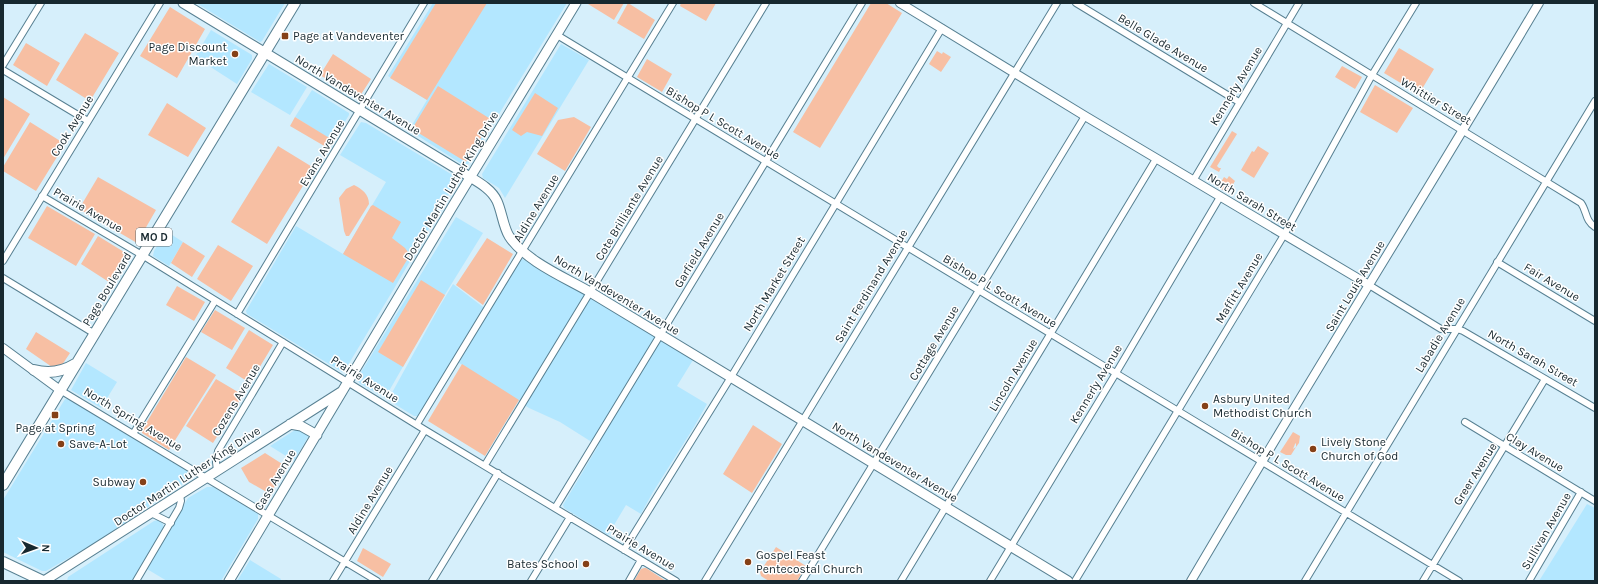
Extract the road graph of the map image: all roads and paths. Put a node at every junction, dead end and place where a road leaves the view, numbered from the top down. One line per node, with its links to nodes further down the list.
1 (41, 3): 22 (street)
2 (160, 3): 32 (street, Cook Avenue)
3 (183, 3): 21 (main road, North Vandeventer Avenue)
4 (295, 3): 21 (main road, Page Boulevard / MO D)
5 (424, 3): 29 (street, Evans Avenue)
6 (576, 3): 20 (main road, Doctor Martin Luther King Drive)
7 (673, 3): 26 (street, Aldine Avenue)
8 (766, 3): 31 (street, Cote Brilliante Avenue)
9 (862, 3): 35 (street, Garfield Avenue)
10 (900, 3): 19 (street, North Sarah Street)
11 (1057, 3): 24 (street, Saint Ferdinand Avenue)
12 (1076, 3): 17 (street, Belle Glade Avenue)
13 (1254, 3): 18 (street, Whittier Street)
14 (1299, 3): 18 (street, Kennerly Avenue)
15 (1416, 3): 25 (street, Maffitt Avenue)
16 (1539, 3): 33 (street, Saint Louis Avenue)
17 (1087, 6): 28 (street, Belle Glade Avenue)
18 (1287, 23): 25 (street, Whittier Street); 28 (street, Kennerly Avenue)
19 (942, 28): 24 (street, North Sarah Street); 41 (street, North Market Street)
20 (557, 35): 26 (street, Bishop P L Scott Avenue); 36 (main road, Doctor Martin Luther King Drive)
21 (265, 53): 29 (main road, North Vandeventer Avenue); 46 (main road, Page Boulevard / MO D)
22 (3, 65)
23 (3, 70): 32 (street)
24 (1014, 72): 30 (street, North Sarah Street); 44 (street, Saint Ferdinand Avenue)
25 (1372, 75): 33 (street, Whittier Street); 43 (street, Maffitt Avenue)
26 (628, 78): 31 (street, Bishop P L Scott Avenue); 45 (street, Aldine Avenue)
27 (1595, 101): 38 (street, Labadie Avenue)
28 (1239, 102): 37 (street, Kennerly Avenue)
29 (360, 110): 36 (main road, North Vandeventer Avenue); 54 (street, Evans Avenue)
30 (1085, 116): 34 (street, North Sarah Street); 51 (street, Cottage Avenue)
31 (695, 118): 35 (street, Bishop P L Scott Avenue); 52 (street, Cote Brilliante Avenue)
32 (88, 121): 39 (street, Cook Avenue)
33 (1463, 131): 38 (street, Whittier Street); 50 (street, Saint Louis Avenue)
34 (1156, 159): 37 (street, North Sarah Street); 58 (street, Lincoln Avenue)
35 (765, 162): 41 (street, Bishop P L Scott Avenue); 59 (street, Garfield Avenue)
36 (470, 176): 45 (main road, North Vandeventer Avenue); 67 (main road, Doctor Martin Luther King Drive)
37 (1193, 181): 40 (street, North Sarah Street)
38 (1547, 181): 42 (street, Whittier Street); 48 (street, Labadie Avenue)
39 (42, 196): 46 (street, Prairie Avenue); 47 (street, Cook Avenue)
40 (1220, 197): 43 (street, North Sarah Street); 64 (street, Kennerly Avenue)
41 (835, 204): 44 (street, Bishop P L Scott Avenue); 65 (street, North Market Street)
42 (1595, 227)
43 (1284, 235): 50 (street, North Sarah Street); 71 (street, Maffitt Avenue)
44 (907, 247): 51 (street, Bishop P L Scott Avenue); 72 (street, Saint Ferdinand Avenue)
45 (523, 251): 52 (main road, North Vandeventer Avenue); 75 (street, Aldine Avenue)
46 (142, 255): 53 (street, Prairie Avenue); 57 (main road, Page Boulevard / MO D)
47 (3, 261)
48 (1497, 262): 55 (street, Fair Avenue); 56 (street, Labadie Avenue)
49 (3, 278): 57 (street)
50 (1369, 286): 56 (street, North Sarah Street); 80 (street, Saint Louis Avenue)
51 (978, 290): 58 (street, Bishop P L Scott Avenue); 81 (street, Cottage Avenue)
52 (590, 292): 59 (main road, North Vandeventer Avenue); 82 (street, Cote Brilliante Avenue)
53 (215, 301): 54 (street, Prairie Avenue); 77 (street)
54 (238, 314): 60 (street, Prairie Avenue)
55 (1595, 321)
56 (1457, 329): 66 (street, North Sarah Street); 93 (street, Labadie Avenue)
57 (95, 334): 62 (main road, Page Boulevard / MO D)
58 (1051, 334): 64 (street, Bishop P L Scott Avenue); 90 (street, Lincoln Avenue)
59 (660, 335): 65 (main road, North Vandeventer Avenue); 91 (street, Garfield Avenue)
60 (283, 342): 67 (street, Prairie Avenue); 83 (street, Cozens Avenue)
61 (3, 348): 63 (street, North Spring Avenue)
62 (77, 363): 63 (main road); 68 (main road, Page Boulevard / MO D)
63 (34, 370): 68 (street, North Spring Avenue)
64 (1116, 373): 71 (street, Bishop P L Scott Avenue); 97 (street, Kennerly Avenue)
65 (731, 377): 72 (main road, North Vandeventer Avenue); 98 (street, North Market Street)
66 (1546, 379): 70 (street, North Sarah Street); 79 (street, Greer Avenue)
67 (348, 382): 69 (main road, Doctor Martin Luther King Drive); 75 (street, Prairie Avenue)
68 (60, 390): 77 (street, North Spring Avenue); 86 (main road, Page Boulevard / MO D)
69 (342, 392): 74 (main road, Doctor Martin Luther King Drive); 78 (main road, Cass Avenue)
70 (1595, 408)
71 (1177, 410): 80 (street, Bishop P L Scott Avenue); 117 (street, Maffitt Avenue)
72 (802, 420): 81 (main road, North Vandeventer Avenue); 112 (street, Saint Ferdinand Avenue)
73 (1465, 422): 79 (street, Clay Avenue)
74 (290, 424): 78 (main road); 83 (main road, Doctor Martin Luther King Drive)
75 (417, 424): 76 (street, Prairie Avenue)
76 (426, 430): 82 (street, Prairie Avenue); 101 (street, Aldine Avenue)
77 (133, 434): 85 (street, North Spring Avenue)
78 (317, 435): 94 (main road, Cass Avenue)
79 (1505, 447): 87 (street, Clay Avenue); 102 (street, Greer Avenue)
80 (1261, 462): 93 (street, Bishop P L Scott Avenue); 118 (street, Saint Louis Avenue)
81 (874, 464): 90 (main road, North Vandeventer Avenue); 113 (street, Cottage Avenue)
82 (485, 465): 84 (street, Prairie Avenue)
83 (217, 471): 85 (main road, Doctor Martin Luther King Drive)
84 (498, 473): 91 (street, Prairie Avenue); 108 (street)
85 (207, 478): 88 (main road, Doctor Martin Luther King Drive); 94 (street, North Spring Avenue)
86 (3, 485)
87 (1581, 492): 89 (street, Clay Avenue); 122 (street, Sullivan Avenue)
88 (180, 495): 92 (main road, Doctor Martin Luther King Drive); 96 (street)
89 (1595, 501)
90 (946, 507): 97 (main road, North Vandeventer Avenue); 114 (street, Lincoln Avenue)
91 (555, 508): 95 (street, Prairie Avenue)
92 (151, 513): 96 (street); 103 (main road, Doctor Martin Luther King Drive)
93 (1346, 513): 102 (street, Bishop P L Scott Avenue); 119 (street, Labadie Avenue)
94 (268, 516): 101 (street, North Spring Avenue); 105 (main road, Cass Avenue)
95 (570, 517): 98 (street, Prairie Avenue); 109 (street)
96 (171, 523): 104 (street)
97 (1011, 546): 115 (street, Kennerly Avenue); 116 (main road, North Vandeventer Avenue)
98 (624, 550): 99 (street, Prairie Avenue)
99 (641, 560): 110 (street); 111 (street, Prairie Avenue)
100 (3, 562): 103 (main road)
101 (345, 562): 106 (street, Aldine Avenue); 107 (street, North Spring Avenue)
102 (1432, 565): 120 (street, Greer Avenue); 121 (street, Bishop P L Scott Avenue)
103 (44, 581)
104 (136, 581)
105 (229, 581)
106 (333, 581)
107 (377, 581)
108 (432, 581)
109 (531, 581)
110 (628, 581)
111 (676, 581)
112 (705, 581)
113 (802, 581)
114 (901, 581)
115 (990, 581)
116 (1068, 581)
117 (1075, 581)
118 (1191, 581)
119 (1305, 581)
120 (1422, 581)
121 (1460, 581)
122 (1529, 581)

